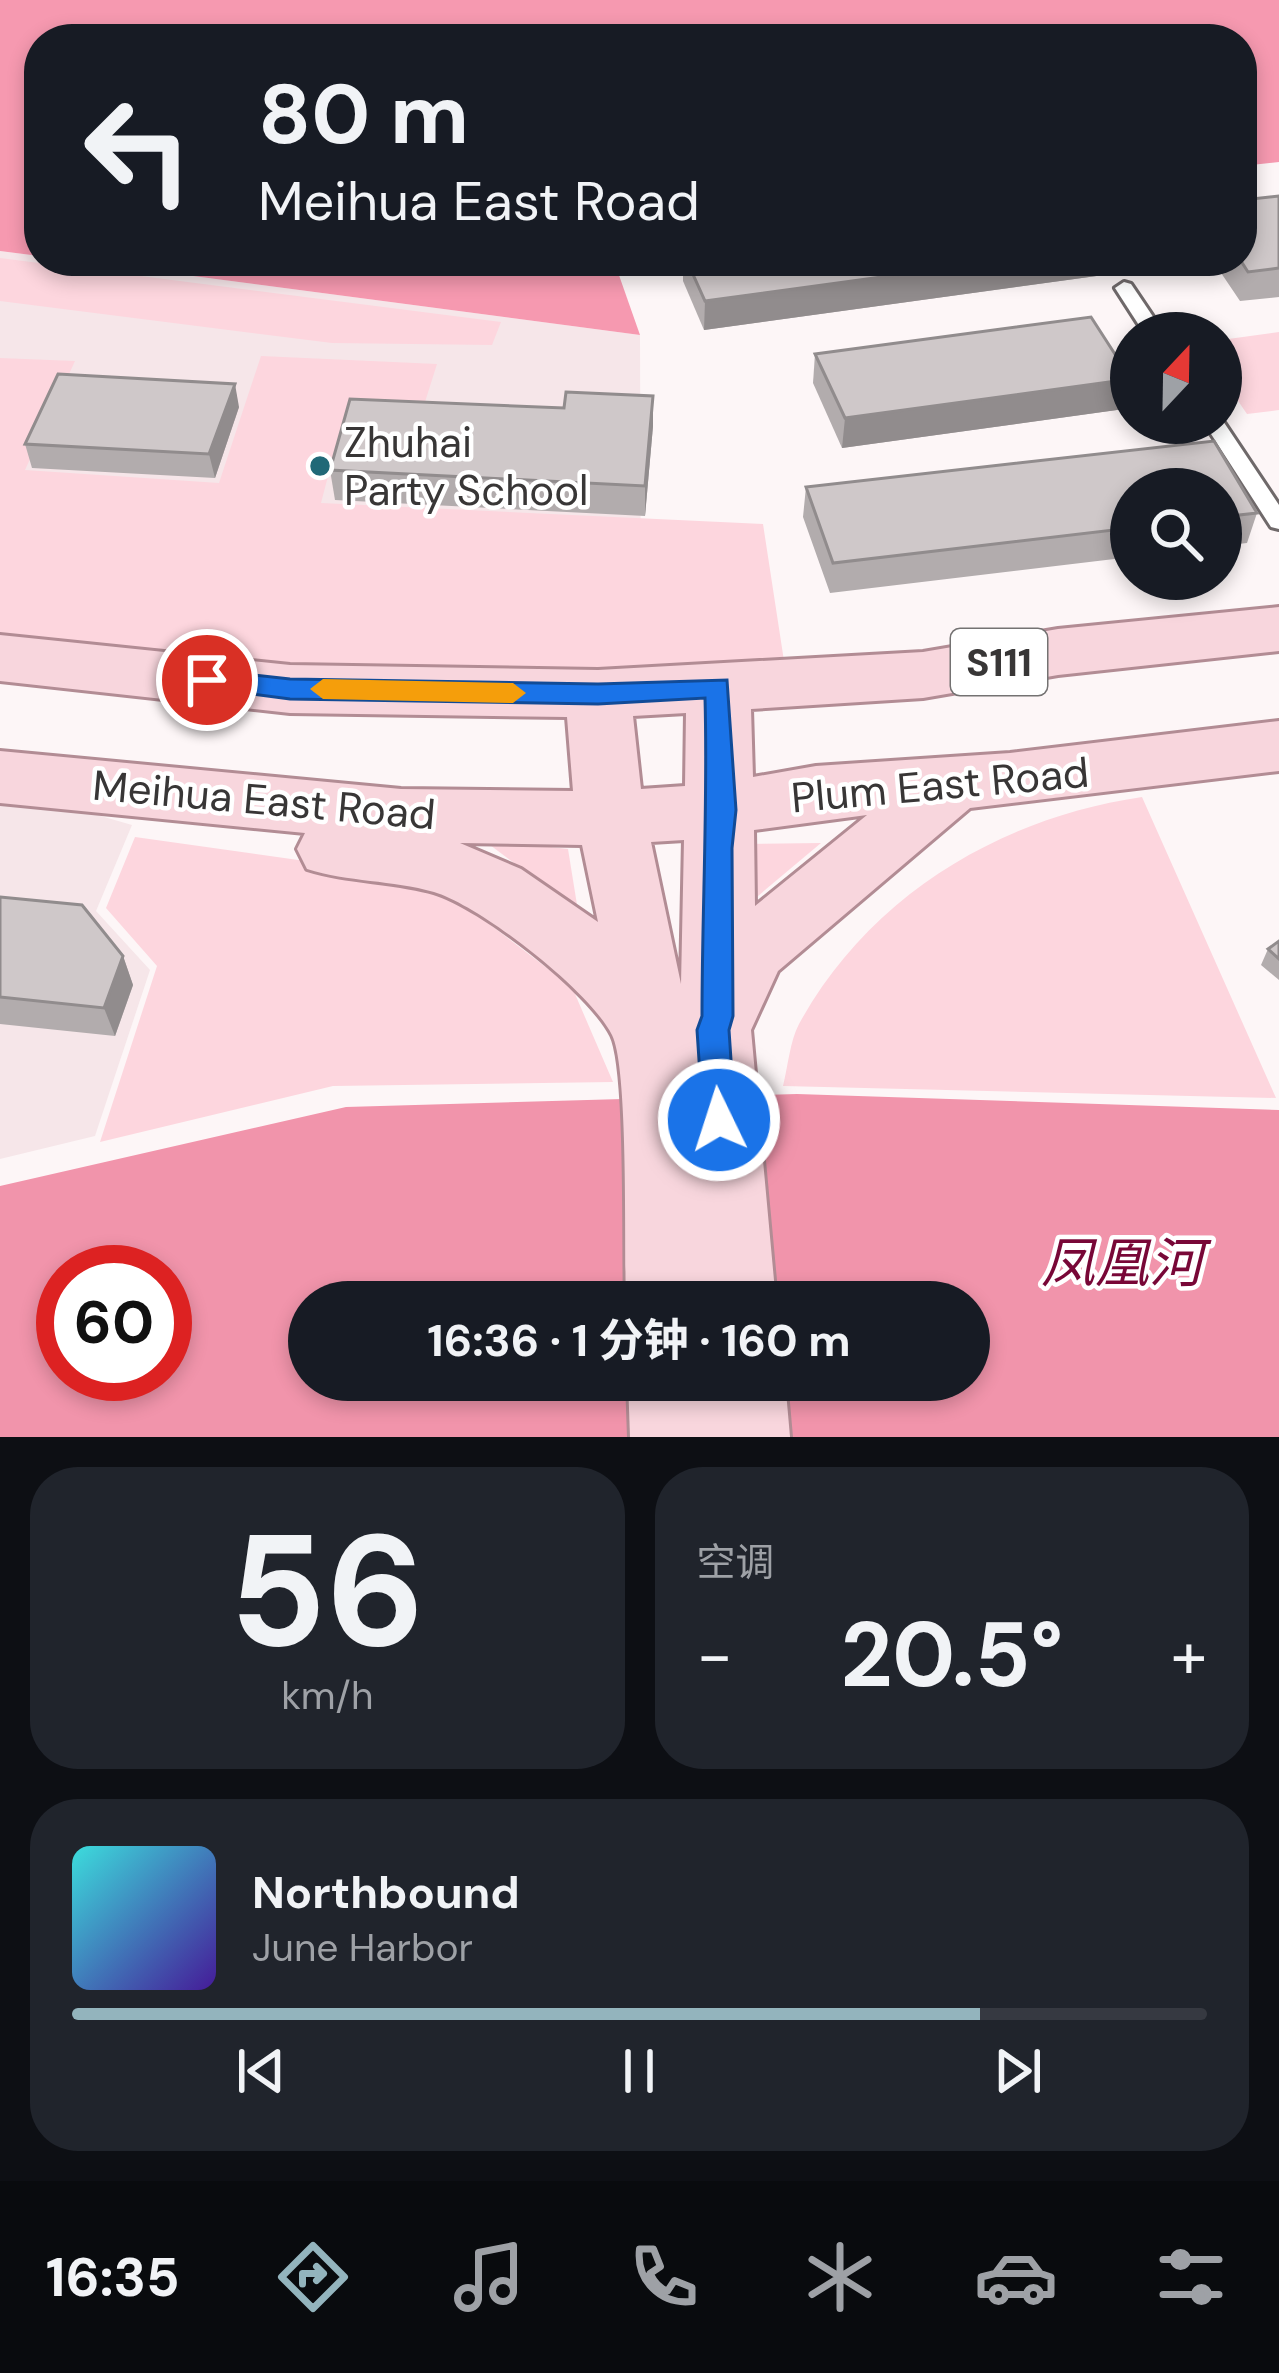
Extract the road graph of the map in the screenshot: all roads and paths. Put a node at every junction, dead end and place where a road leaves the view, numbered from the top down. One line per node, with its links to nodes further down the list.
1 (1124, 288): 2 (lane)
2 (1140, 312)
3 (1228, 444): 4 (lane)
4 (1279, 522)
5 (1279, 629): 7 (main road, S111)
6 (0, 658): 8 (main road, S111)
7 (718, 687): 8 (main road, S111); 12 (main road)
8 (598, 694): 13 (main road)
9 (1279, 746): 11 (main road, Plum East Road)
10 (0, 778): 13 (main road, Plum East Road); 14 (main road)
11 (953, 783): 12 (main road, Plum East Road); 14 (main road)
12 (722, 810): 13 (main road, Plum East Road); 14 (main road)
13 (610, 818): 14 (main road)
14 (685, 1049): 15 (main road); 16 (main road)
15 (669, 1281)
16 (730, 1281)
17 (673, 1401): 19 (main road)
18 (742, 1401): 20 (main road)
19 (675, 1437)
20 (745, 1437)

